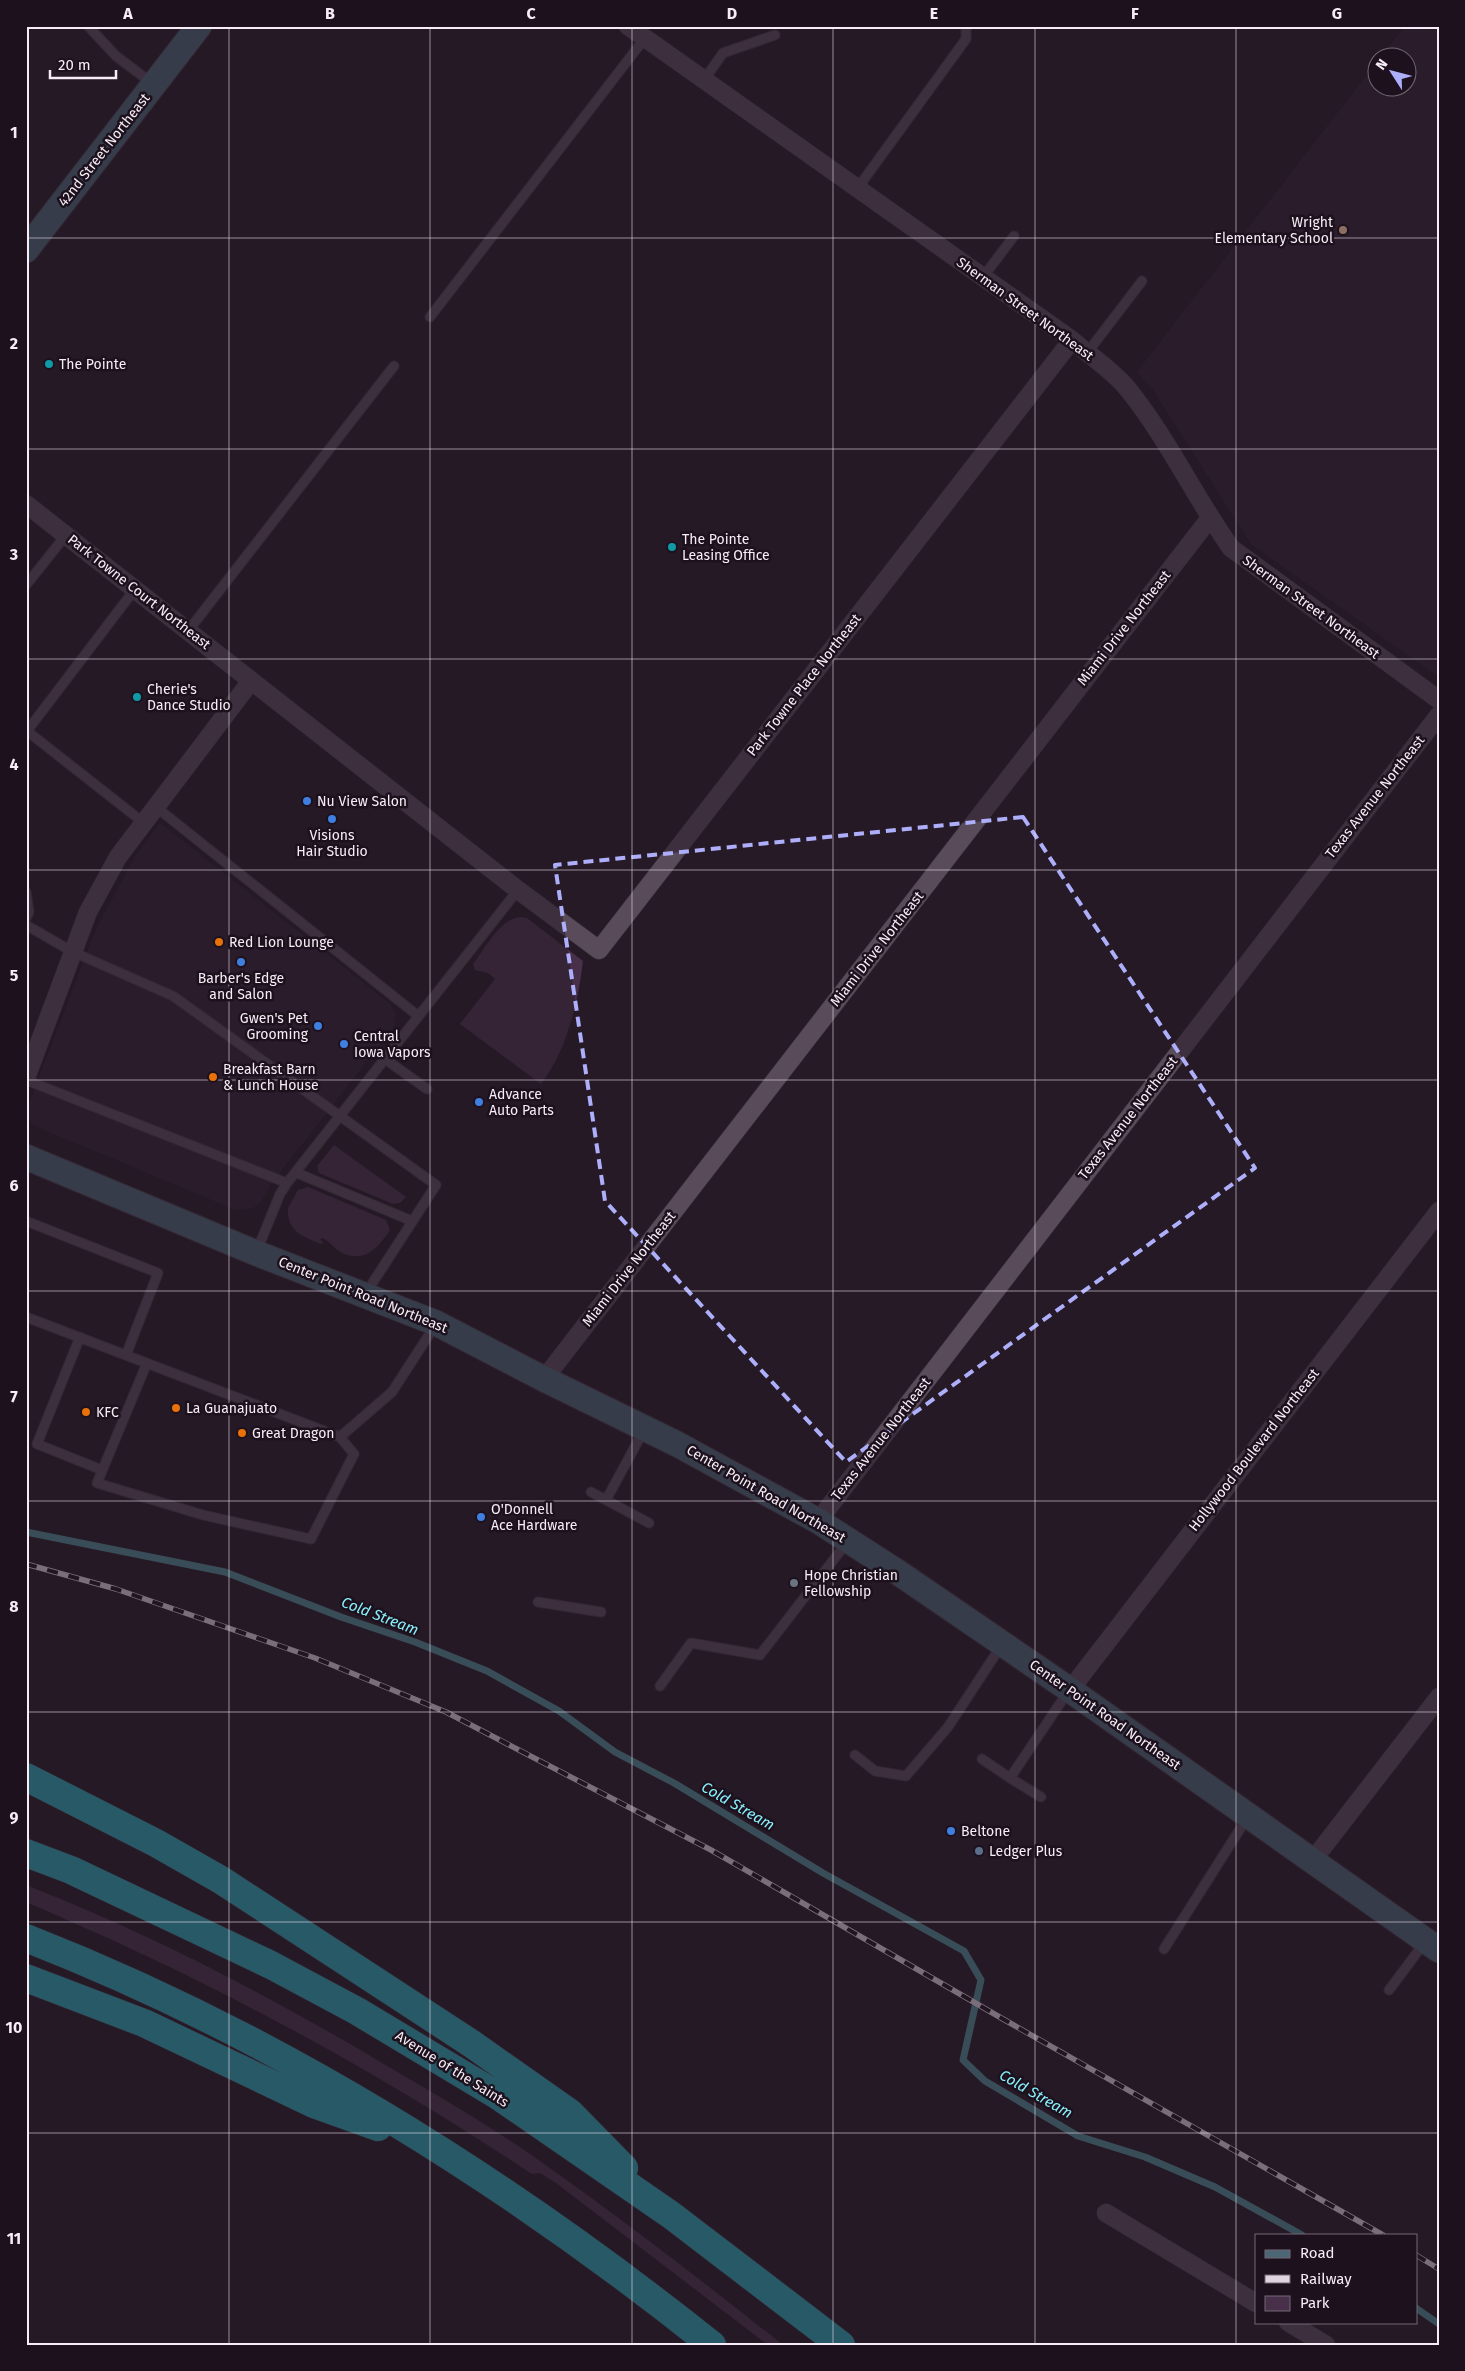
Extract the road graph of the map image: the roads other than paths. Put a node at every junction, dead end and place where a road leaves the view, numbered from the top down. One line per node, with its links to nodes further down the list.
1 (88, 26): 8 (lane)
2 (199, 26): 8 (main road, 42nd Street Northeast)
3 (628, 26): 6 (street, Sherman Street Northeast)
4 (966, 26): 9 (lane)
5 (775, 35): 7 (lane)
6 (645, 38): 7 (street, Sherman Street Northeast); 14 (lane)
7 (704, 80): 9 (street, Sherman Street Northeast)
8 (154, 85): 11 (main road, 42nd Street Northeast)
9 (857, 189): 12 (street, Sherman Street Northeast)
10 (1014, 236): 12 (lane)
11 (26, 250)
12 (983, 277): 15 (street, Sherman Street Northeast)
13 (1142, 281): 16 (lane)
14 (430, 317)
15 (1072, 340): 16 (street, Sherman Street Northeast); 29 (street, Park Towne Place Northeast)
16 (1087, 353): 19 (street, Sherman Street Northeast)
17 (394, 366): 23 (lane)
18 (26, 504): 20 (street, Park Towne Court Northeast)
19 (1210, 518): 25 (street, Sherman Street Northeast); 52 (street, Miami Drive Northeast)
20 (66, 535): 21 (lane); 22 (street, Park Towne Court Northeast)
21 (26, 584)
22 (135, 589): 23 (street, Park Towne Court Northeast); 28 (lane)
23 (188, 631): 24 (street, Park Towne Court Northeast)
24 (251, 681): 27 (street); 29 (street, Park Towne Court Northeast)
25 (1439, 700)
26 (1439, 715): 58 (street, Texas Avenue Northeast)
27 (156, 807): 28 (street); 34 (lane)
28 (144, 823): 33 (street)
29 (518, 890): 34 (lane)
30 (26, 892): 31 (lane)
31 (26, 918)
32 (26, 926): 33 (lane)
33 (73, 952): 36 (street); 38 (lane)
34 (418, 1015): 35 (lane)
35 (385, 1059): 37 (lane); 38 (lane)
36 (26, 1079): 41 (lane)
37 (427, 1090)
38 (340, 1118): 40 (lane); 44 (lane)
39 (26, 1157): 45 (main road, Center Point Road Northeast)
40 (297, 1173): 41 (lane); 44 (lane)
41 (287, 1183): 45 (lane)
42 (1439, 1211): 65 (street, Hollywood Boulevard Northeast)
43 (26, 1221): 50 (lane)
44 (412, 1221): 46 (lane)
45 (256, 1253): 46 (main road, Center Point Road Northeast)
46 (365, 1295): 48 (main road, Center Point Road Northeast)
47 (26, 1316): 49 (lane)
48 (436, 1323): 52 (main road, Center Point Road Northeast); 54 (lane)
49 (80, 1337): 50 (lane); 55 (lane)
50 (126, 1355): 51 (lane)
51 (147, 1363): 54 (lane); 55 (lane)
52 (544, 1379): 53 (main road, Center Point Road Northeast)
53 (646, 1428): 57 (lane); 58 (main road, Center Point Road Northeast)
54 (340, 1437): 55 (lane)
55 (102, 1470)
56 (591, 1492): 57 (lane)
57 (606, 1500): 59 (lane)
58 (818, 1521): 60 (main road, Center Point Road Northeast)
59 (649, 1523)
60 (848, 1540): 63 (main road, Center Point Road Northeast); 64 (lane)
61 (538, 1602): 62 (lane)
62 (601, 1612)
63 (1002, 1644): 65 (main road, Center Point Road Northeast); 67 (lane)
64 (660, 1686)
65 (1070, 1690): 70 (lane); 72 (main road, Center Point Road Northeast)
66 (1439, 1697): 74 (street)
67 (855, 1755)
68 (982, 1760): 70 (lane)
69 (26, 1777): 82 (highway)
70 (1010, 1778): 71 (lane)
71 (1040, 1797)
72 (1249, 1815): 74 (main road, Center Point Road Northeast); 77 (lane)
73 (26, 1853): 82 (highway, Avenue of the Saints)
74 (1313, 1860): 76 (main road, Center Point Road Northeast)
75 (26, 1938): 80 (highway)
76 (1432, 1946): 79 (lane)
77 (1164, 1949)
78 (26, 1978): 80 (highway)
79 (1389, 1990)
80 (436, 2147): 85 (highway)
81 (1106, 2213): 83 (street)
82 (670, 2215): 86 (highway, Avenue of the Saints)
83 (1255, 2302)
84 (1291, 2324): 87 (street)
85 (712, 2345)
86 (841, 2345)
87 (1326, 2345)

